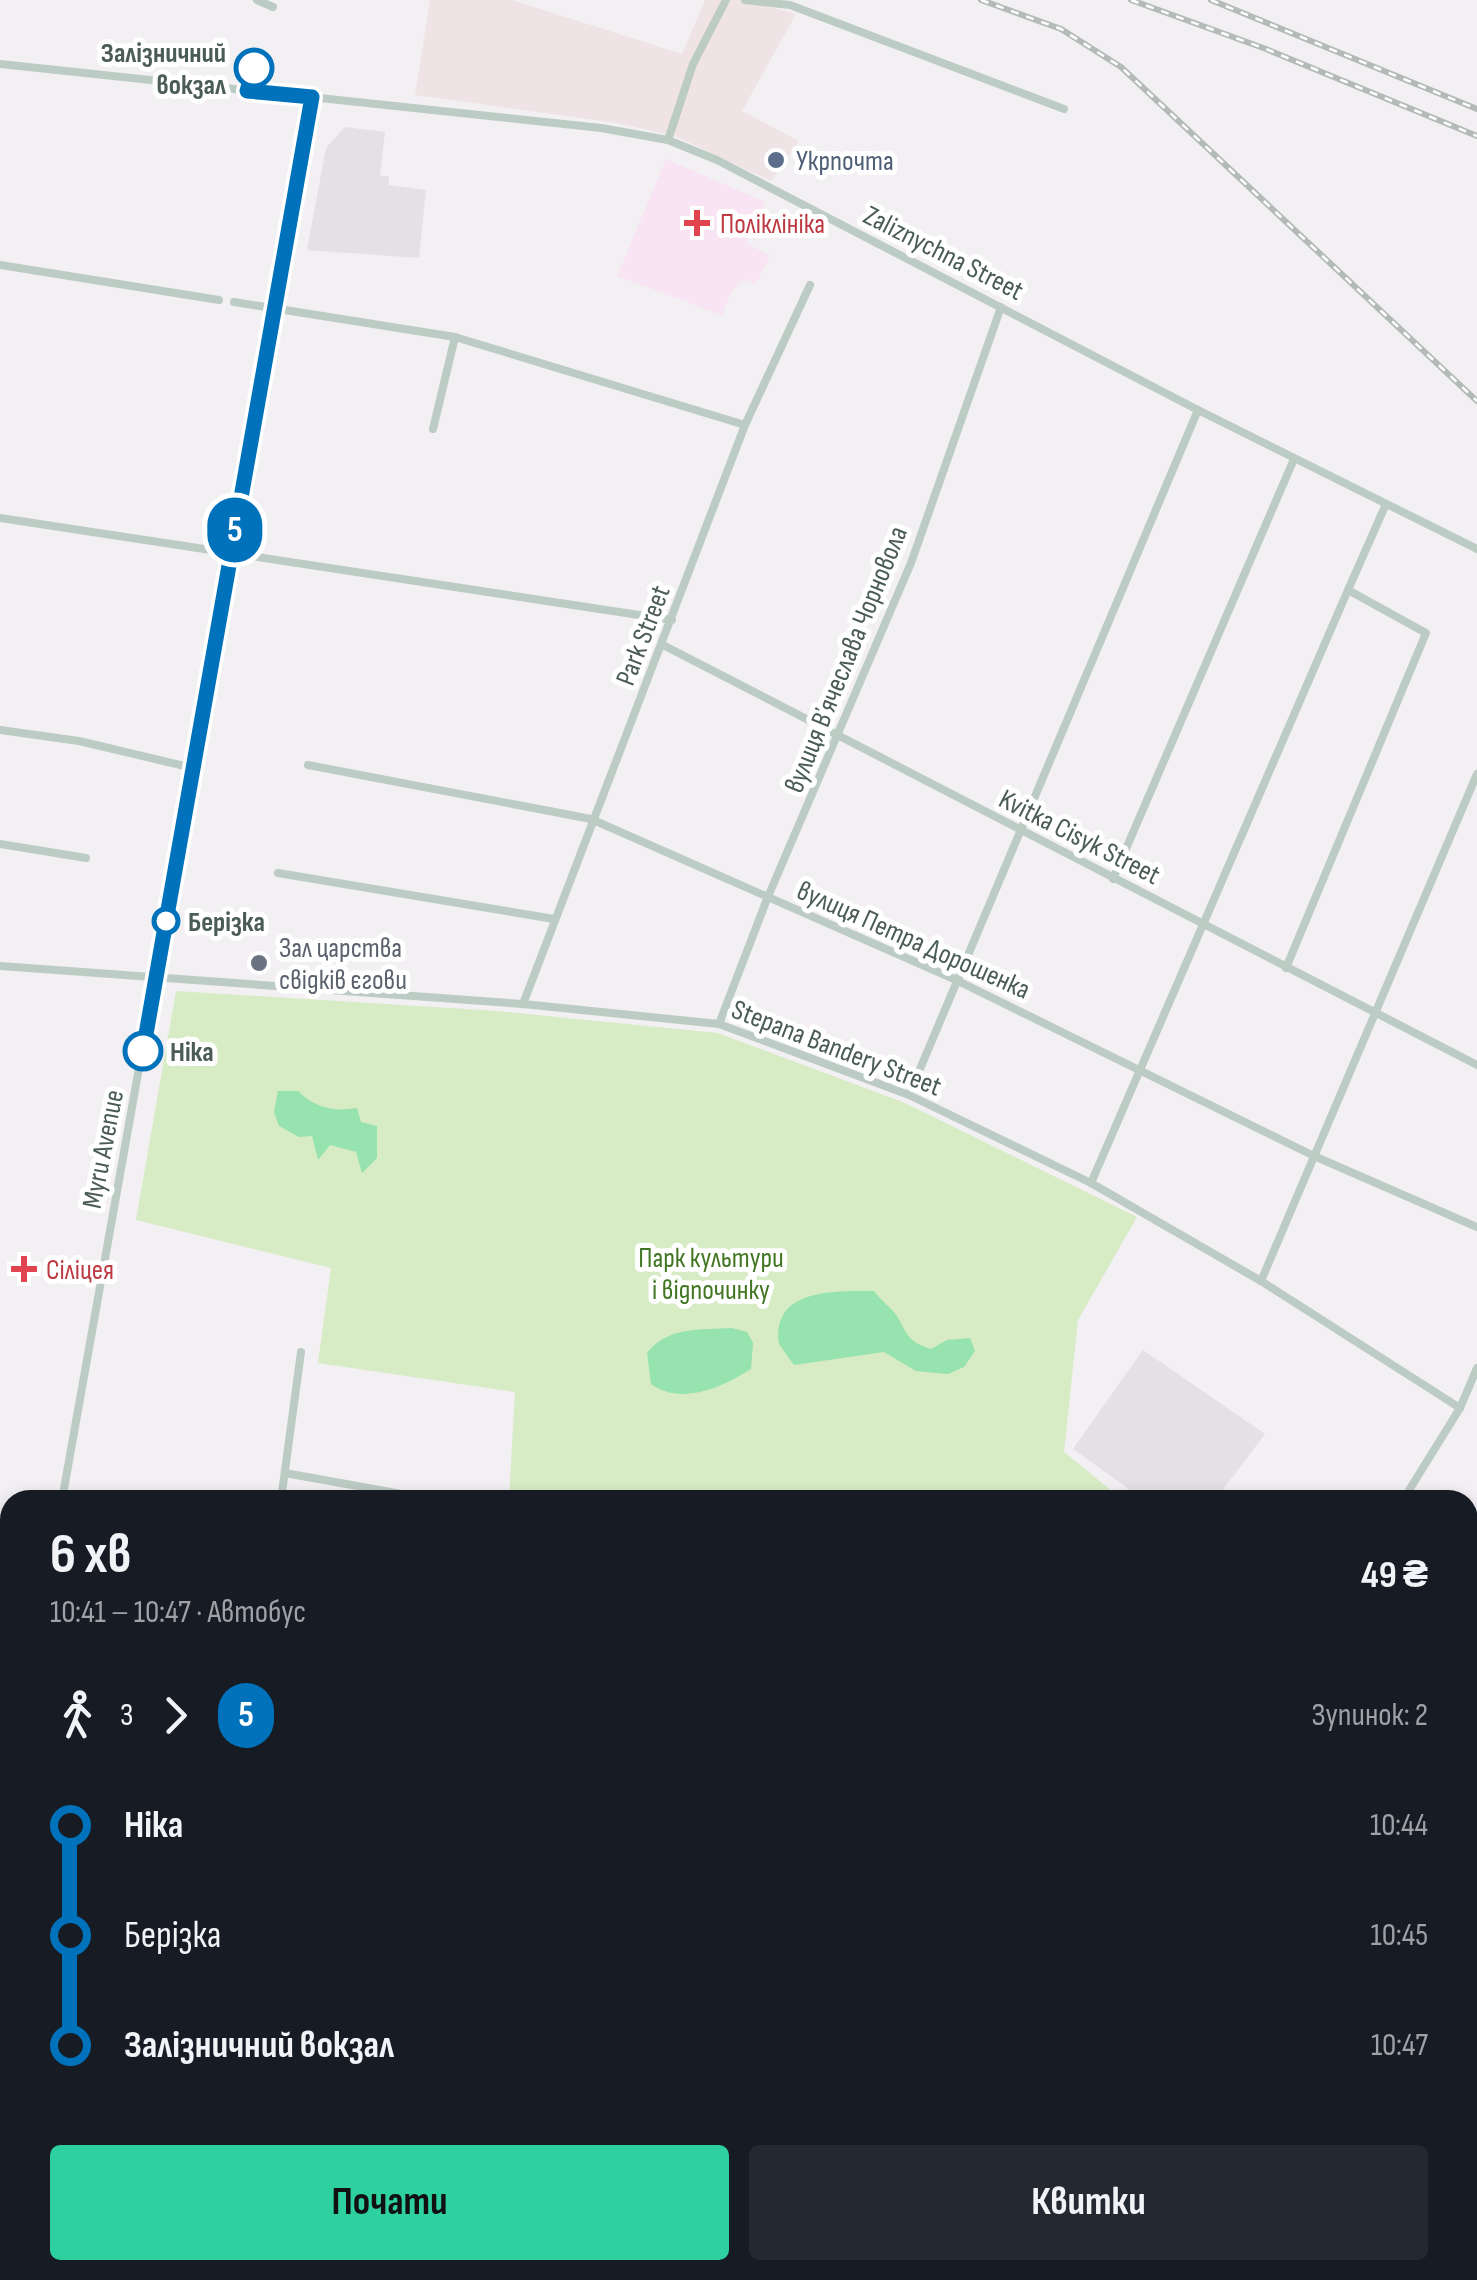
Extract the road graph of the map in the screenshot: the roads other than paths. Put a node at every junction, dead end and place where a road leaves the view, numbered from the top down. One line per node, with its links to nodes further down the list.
1 (256, 0): 4 (street)
2 (726, 0): 8 (street)
3 (745, 0): 7 (street)
4 (273, 6)
5 (0, 64): 6 (street, Zaliznychna Street)
6 (312, 97): 8 (street, Zaliznychna Street); 14 (street, Myru Avenue)
7 (1064, 109)
8 (668, 140): 13 (street, Zaliznychna Street)
9 (0, 265): 11 (street)
10 (810, 285): 17 (street, Park Street)
11 (219, 300)
12 (234, 302): 14 (street)
13 (1001, 306): 16 (street, Zaliznychna Street); 28 (street, вулиця Вʼячеслава Чорновола)
14 (274, 308): 15 (street); 23 (street, Myru Avenue)
15 (456, 336): 17 (street); 18 (street)
16 (1198, 410): 19 (street, Zaliznychna Street); 33 (street)
17 (746, 425): 25 (street, Park Street)
18 (433, 429)
19 (1294, 460): 20 (street, Zaliznychna Street); 37 (street)
20 (1386, 504): 22 (street, Zaliznychna Street); 24 (street)
21 (0, 518): 23 (street)
22 (1477, 549)
23 (232, 551): 25 (street); 30 (street, Myru Avenue)
24 (1348, 590): 40 (street); 42 (street)
25 (672, 620): 26 (street, Park Street)
26 (663, 644): 28 (street, Kvitka Cisyk Street); 32 (street, Park Street)
27 (0, 730): 30 (street)
28 (840, 737): 33 (street, Kvitka Cisyk Street); 38 (street, вулиця Вʼячеслава Чорновола)
29 (308, 765): 32 (street, вулиця Петра Дорошенка)
30 (193, 768): 43 (street, Myru Avenue)
31 (1477, 774): 46 (street)
32 (591, 819): 38 (street, вулиця Петра Дорошенка); 39 (street, Park Street)
33 (1019, 829): 37 (street, Kvitka Cisyk Street); 44 (street)
34 (0, 844): 35 (street)
35 (86, 858)
36 (278, 873): 39 (street)
37 (1114, 878): 40 (street, Kvitka Cisyk Street)
38 (767, 898): 44 (street, вулиця Петра Дорошенка); 47 (street, вулиця Вʼячеслава Чорновола)
39 (554, 918): 45 (street, Park Street)
40 (1202, 924): 42 (street, Kvitka Cisyk Street); 49 (street)
41 (0, 966): 43 (street, Stepana Bandery Street)
42 (1286, 968): 46 (street, Kvitka Cisyk Street)
43 (156, 979): 45 (street, Stepana Bandery Street); 59 (street, Myru Avenue)
44 (954, 980): 49 (street, вулиця Петра Дорошенка); 50 (street)
45 (523, 1004): 47 (street, Stepana Bandery Street)
46 (1376, 1013): 48 (street, Kvitka Cisyk Street); 51 (street)
47 (718, 1024): 50 (street, Stepana Bandery Street)
48 (1477, 1065)
49 (1140, 1067): 51 (street, вулиця Петра Дорошенка); 52 (street)
50 (908, 1095): 52 (street, Stepana Bandery Street)
51 (1314, 1156): 53 (street, вулиця Петра Дорошенка); 54 (street)
52 (1091, 1183): 54 (street, Stepana Bandery Street)
53 (1477, 1227)
54 (1262, 1280): 57 (street, Stepana Bandery Street)
55 (301, 1352): 58 (street)
56 (1477, 1368): 57 (street)
57 (1460, 1408): 62 (street)
58 (285, 1472): 60 (street); 61 (street)
59 (64, 1490)
60 (282, 1490)
61 (381, 1490)
62 (1409, 1490)
63 (894, 2280): 64 (street)
64 (918, 2280)

